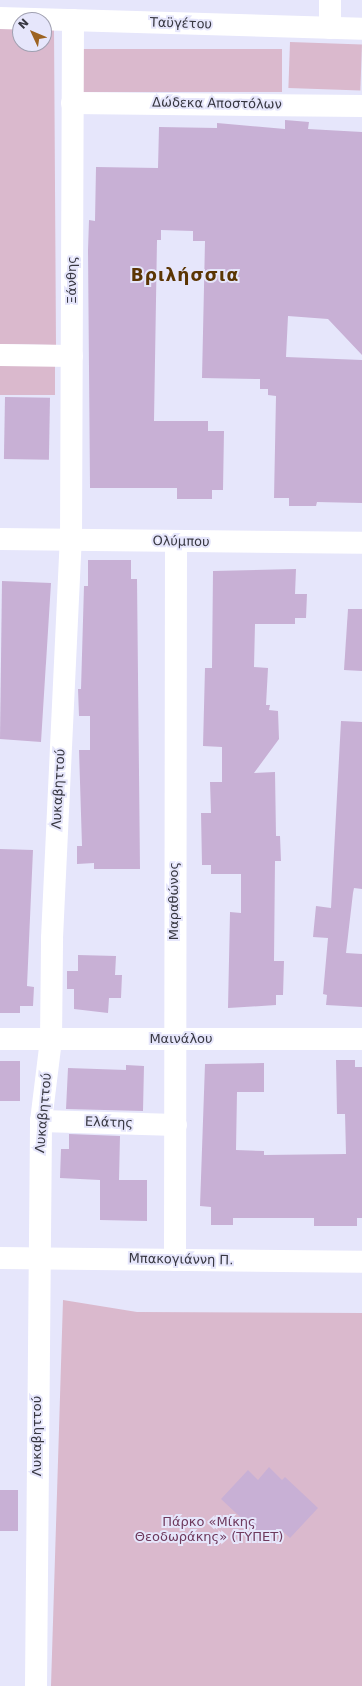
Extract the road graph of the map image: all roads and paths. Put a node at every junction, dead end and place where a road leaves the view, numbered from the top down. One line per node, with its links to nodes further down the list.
1 (330, 0): 4 (street)
2 (0, 18): 3 (street, Ταϋγέτου)
3 (73, 20): 4 (street, Ταϋγέτου); 6 (street, Ξάνθης)
4 (330, 28): 5 (street, Ταϋγέτου)
5 (362, 29)
6 (72, 103): 7 (street, Δώδεκα Αποστόλων); 9 (street, Ξάνθης)
7 (362, 106)
8 (0, 356): 9 (street)
9 (72, 356): 11 (street, Ξάνθης)
10 (0, 539): 11 (street, Ολύμπου)
11 (71, 540): 12 (street, Ολύμπου); 17 (street, Λυκαβηττού)
12 (176, 542): 13 (street, Ολύμπου); 14 (street, Μαραθώνος)
13 (362, 543)
14 (173, 1038): 16 (street, Μαινάλου); 17 (street, Μαινάλου); 19 (street, Μαραθώνος)
15 (0, 1039): 17 (street, Μαινάλου)
16 (362, 1039)
17 (51, 1040): 18 (street, Λυκαβηττού)
18 (41, 1120): 19 (street, Ελάτης); 21 (street, Λυκαβηττού)
19 (176, 1125): 22 (street, Μαραθώνος)
20 (0, 1258): 21 (street, Μπακογιάννη Π.)
21 (37, 1258): 22 (street, Μπακογιάννη Π.); 24 (street, Λυκαβηττού)
22 (175, 1260): 23 (street, Μπακογιάννη Π.)
23 (362, 1262)
24 (36, 1686)

